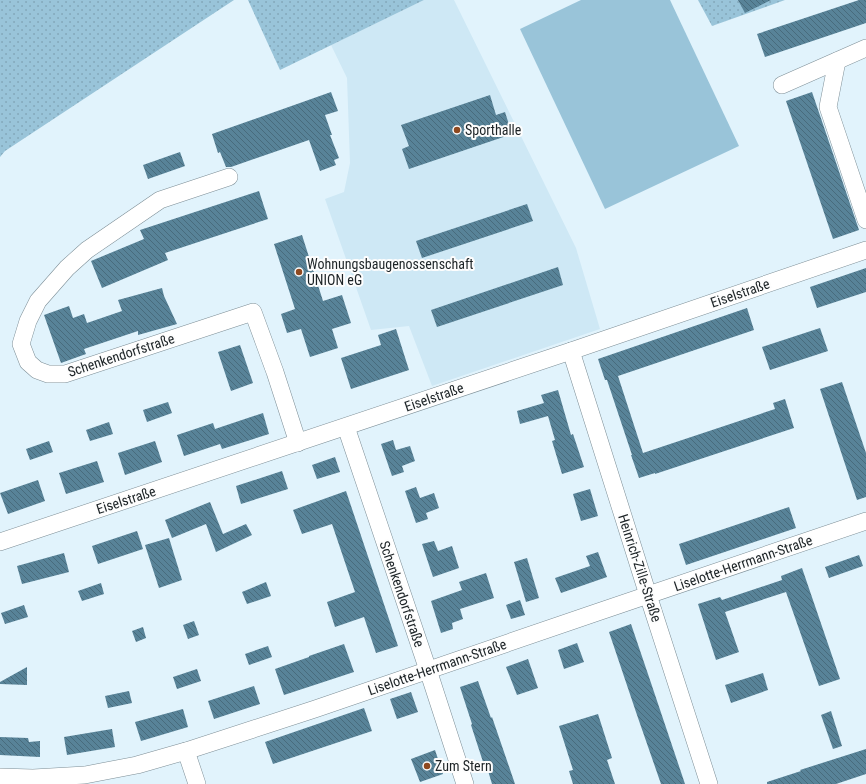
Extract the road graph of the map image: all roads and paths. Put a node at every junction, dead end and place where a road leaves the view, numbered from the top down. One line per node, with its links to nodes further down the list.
1 (866, 48): 2 (street)
2 (837, 61): 3 (street); 5 (street)
3 (782, 85)
4 (229, 177): 9 (street, Schenkendorfstraße)
5 (866, 220)
6 (866, 250): 7 (street, Eiselstraße)
7 (571, 351): 8 (street, Eiselstraße); 12 (street, Heinrich-Zille-Straße)
8 (346, 427): 9 (street, Eiselstraße); 13 (street, Schenkendorfstraße)
9 (298, 443): 11 (street, Eiselstraße)
10 (866, 521): 12 (street, Liselotte-Herrmann-Straße)
11 (0, 542)
12 (648, 595): 13 (street, Liselotte-Herrmann-Straße); 18 (street, Heinrich-Zille-Straße)
13 (428, 670): 14 (street, Liselotte-Herrmann-Straße); 17 (street, Schenkendorfstraße)
14 (186, 751): 15 (street, Liselotte-Herrmann-Straße); 16 (street)
15 (0, 777)
16 (197, 784)
17 (465, 784)
18 (710, 784)

